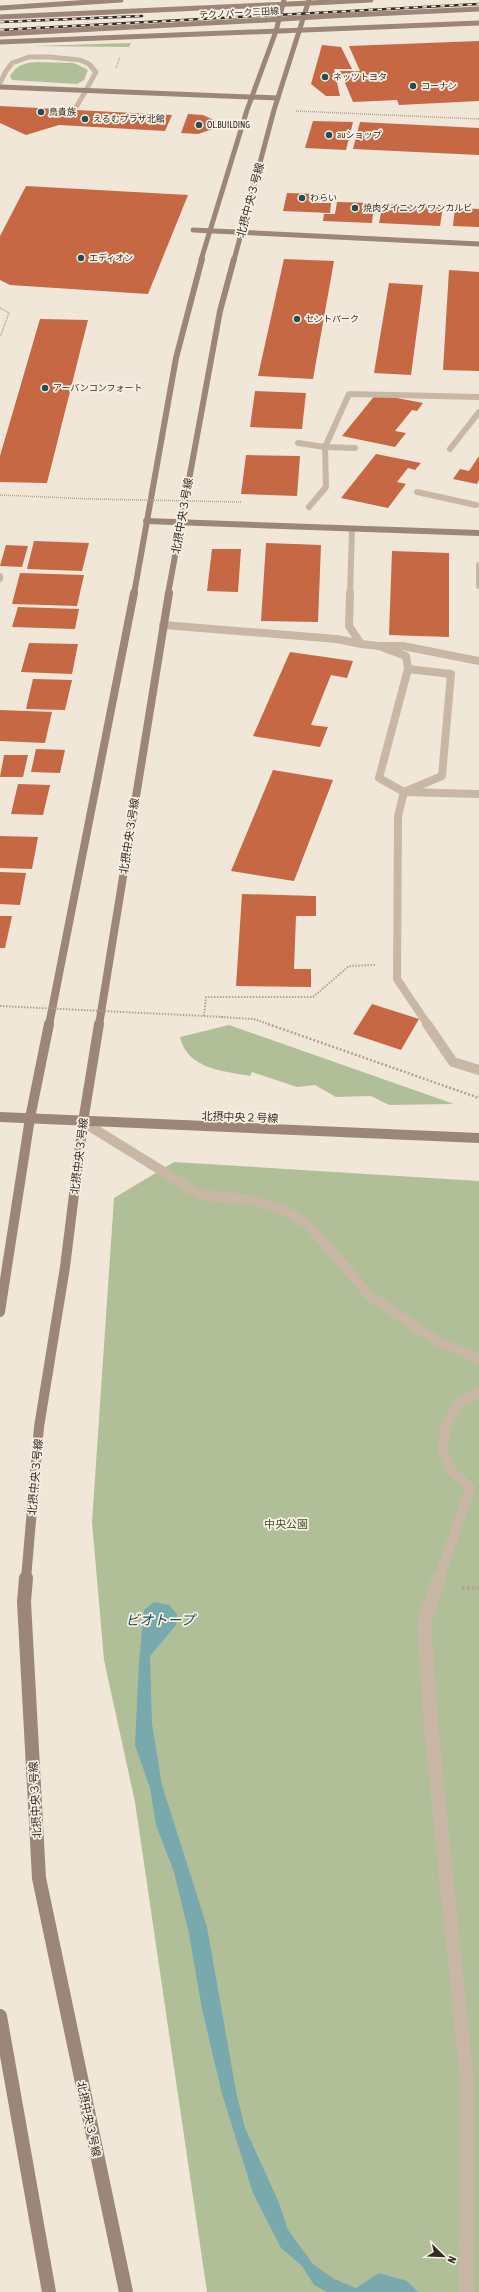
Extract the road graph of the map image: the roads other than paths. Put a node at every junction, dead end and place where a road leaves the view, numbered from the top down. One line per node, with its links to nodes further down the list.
1 (121, 0): 5 (street)
2 (284, 0): 12 (street)
3 (309, 0): 11 (street, 北摂中央３号線)
4 (371, 0): 9 (street, テクノパーク三田線, bridge)
5 (0, 8)
6 (479, 9): 7 (street, テクノパーク三田線)
7 (454, 10): 8 (street); 13 (street, テクノパーク三田線, bridge)
8 (479, 12)
9 (0, 17)
10 (479, 23): 11 (street)
11 (299, 30): 12 (street); 19 (street, 北摂中央３号線)
12 (276, 31): 14 (street); 18 (street)
13 (0, 34)
14 (0, 42)
15 (0, 84): 17 (street)
16 (0, 87): 17 (street)
17 (85, 92): 18 (street); 20 (street)
18 (252, 98): 19 (street); 22 (street)
19 (278, 98): 23 (street, 北摂中央３号線)
20 (75, 109)
21 (193, 230): 22 (street)
22 (209, 231): 23 (street); 34 (street)
23 (241, 233): 24 (street); 35 (street, 北摂中央３号線)
24 (479, 244)
25 (479, 397): 28 (street)
26 (479, 412): 30 (street)
27 (298, 443): 28 (street)
28 (325, 447): 29 (street); 33 (street)
29 (355, 448)
30 (450, 448)
31 (417, 492): 32 (street)
32 (478, 504)
33 (310, 507)
34 (146, 521): 35 (street); 51 (street)
35 (180, 523): 36 (street); 42 (street, 北摂中央３号線)
36 (352, 529): 37 (street); 43 (street)
37 (479, 533)
38 (479, 565): 41 (street)
39 (0, 576): 40 (street)
40 (0, 579)
41 (479, 586)
42 (163, 625): 43 (street); 52 (street, 北摂中央３号線)
43 (361, 644): 44 (street)
44 (379, 646): 45 (street); 46 (street)
45 (479, 661)
46 (408, 669): 47 (street); 47 (street)
47 (404, 792): 48 (street); 49 (street)
48 (479, 794)
49 (479, 1070)
50 (0, 1117): 51 (street, 北摂中央２号線)
51 (30, 1118): 52 (street, 北摂中央２号線); 54 (street)
52 (83, 1122): 53 (street, 北摂中央２号線); 55 (street); 59 (street, 北摂中央３号線)
53 (479, 1138)
54 (0, 1312)
55 (479, 1358)
56 (479, 1393): 60 (street)
57 (0, 2016): 58 (street)
58 (49, 2292)
59 (126, 2292)
60 (466, 2292)

